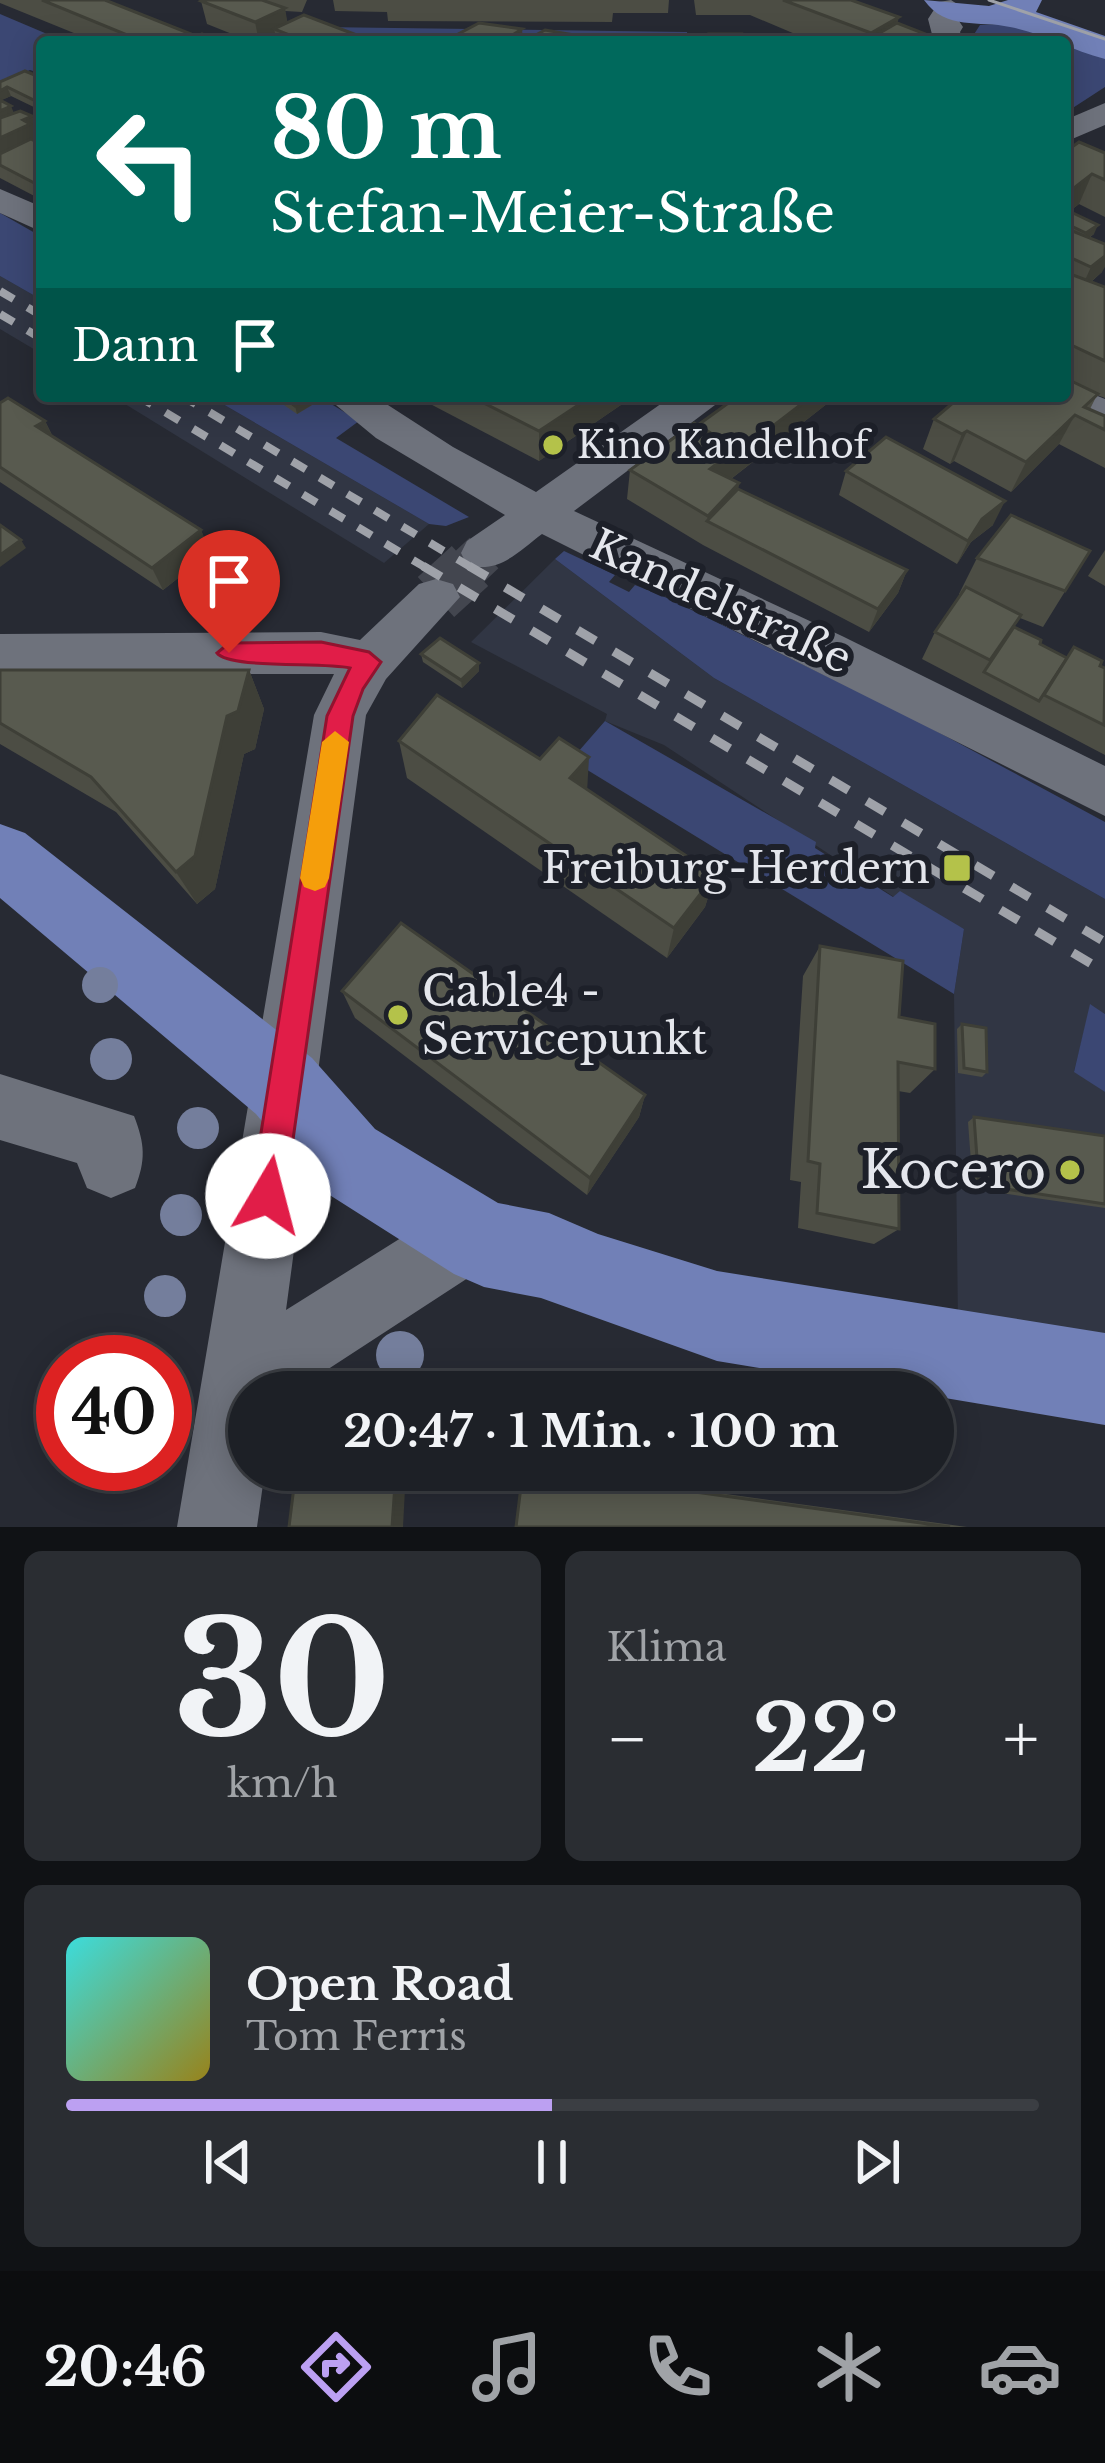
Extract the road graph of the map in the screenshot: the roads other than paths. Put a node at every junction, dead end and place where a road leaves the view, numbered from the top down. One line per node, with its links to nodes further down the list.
1 (978, 13): 2 (main road); 3 (main road)
2 (1105, 26)
3 (1061, 36)
4 (1071, 39): 5 (main road)
5 (1105, 48)
6 (1105, 113): 7 (street)
7 (1071, 129)
8 (1071, 135): 9 (street)
9 (1105, 151)
10 (0, 199): 11 (street)
11 (36, 218)
12 (1071, 400): 15 (street)
13 (354, 402): 16 (street, Kandelstraße)
14 (692, 402): 16 (street)
15 (1105, 415)
16 (535, 515): 17 (street); 21 (street, Kandelstraße)
17 (484, 553)
18 (436, 596): 20 (street)
19 (0, 654): 20 (street)
20 (369, 662): 23 (street)
21 (1105, 793)
22 (0, 855): 23 (main road)
23 (284, 1086): 26 (main road); 27 (street)
24 (0, 1107): 25 (street)
25 (111, 1164)
26 (509, 1246): 28 (street); 29 (main road)
27 (243, 1371)
28 (263, 1371)
29 (1105, 1379)
30 (228, 1461): 31 (street)
31 (217, 1527)

